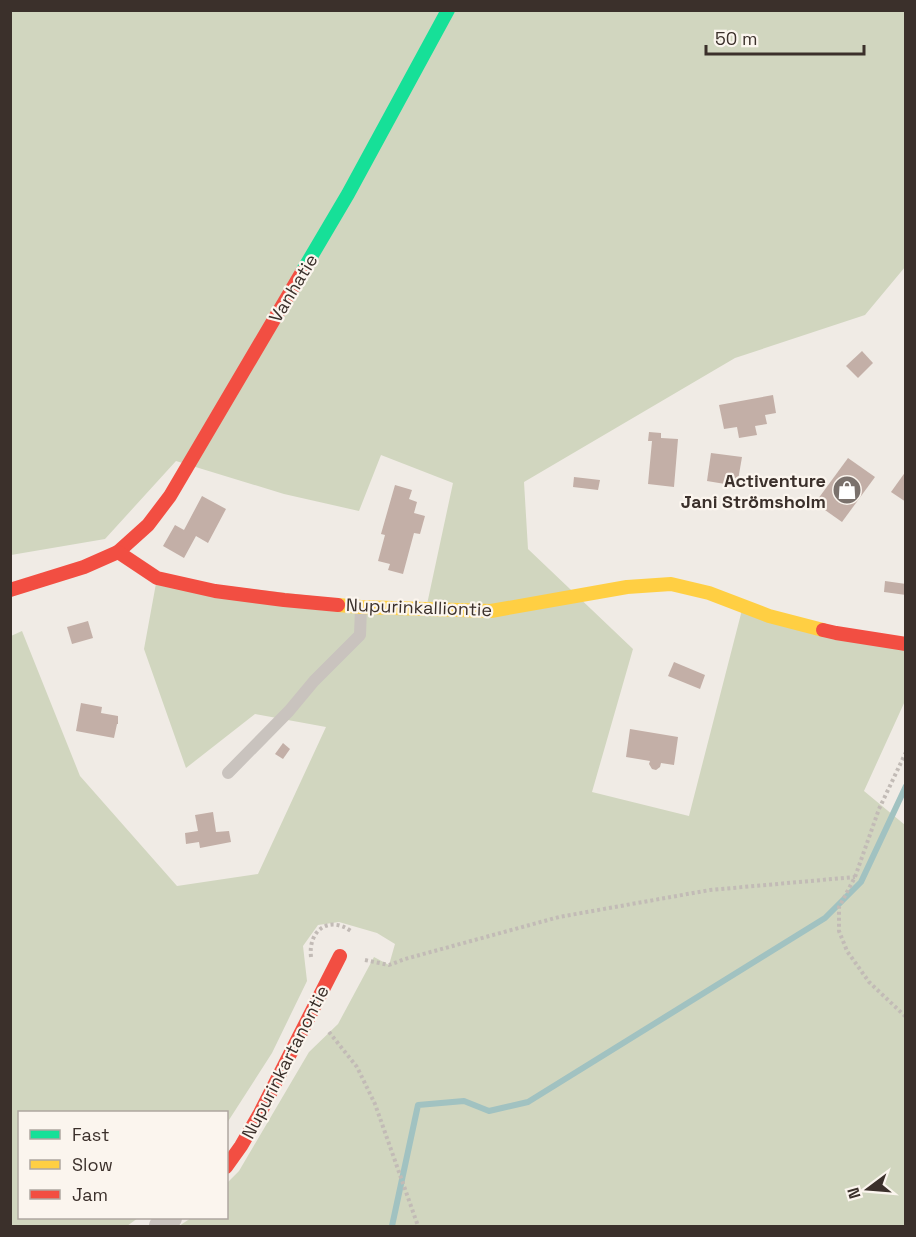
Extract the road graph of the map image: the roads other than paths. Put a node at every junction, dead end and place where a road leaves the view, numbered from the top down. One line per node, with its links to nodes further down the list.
1 (448, 10): 2 (street, Vanhatie)
2 (118, 552): 3 (street); 4 (street, Nupurinkalliontie)
3 (10, 590)
4 (362, 607): 5 (street, Nupurinkalliontie); 6 (lane)
5 (906, 644)
6 (228, 773)
7 (340, 956): 8 (street, Nupurinkartanontie)
8 (228, 1165)

